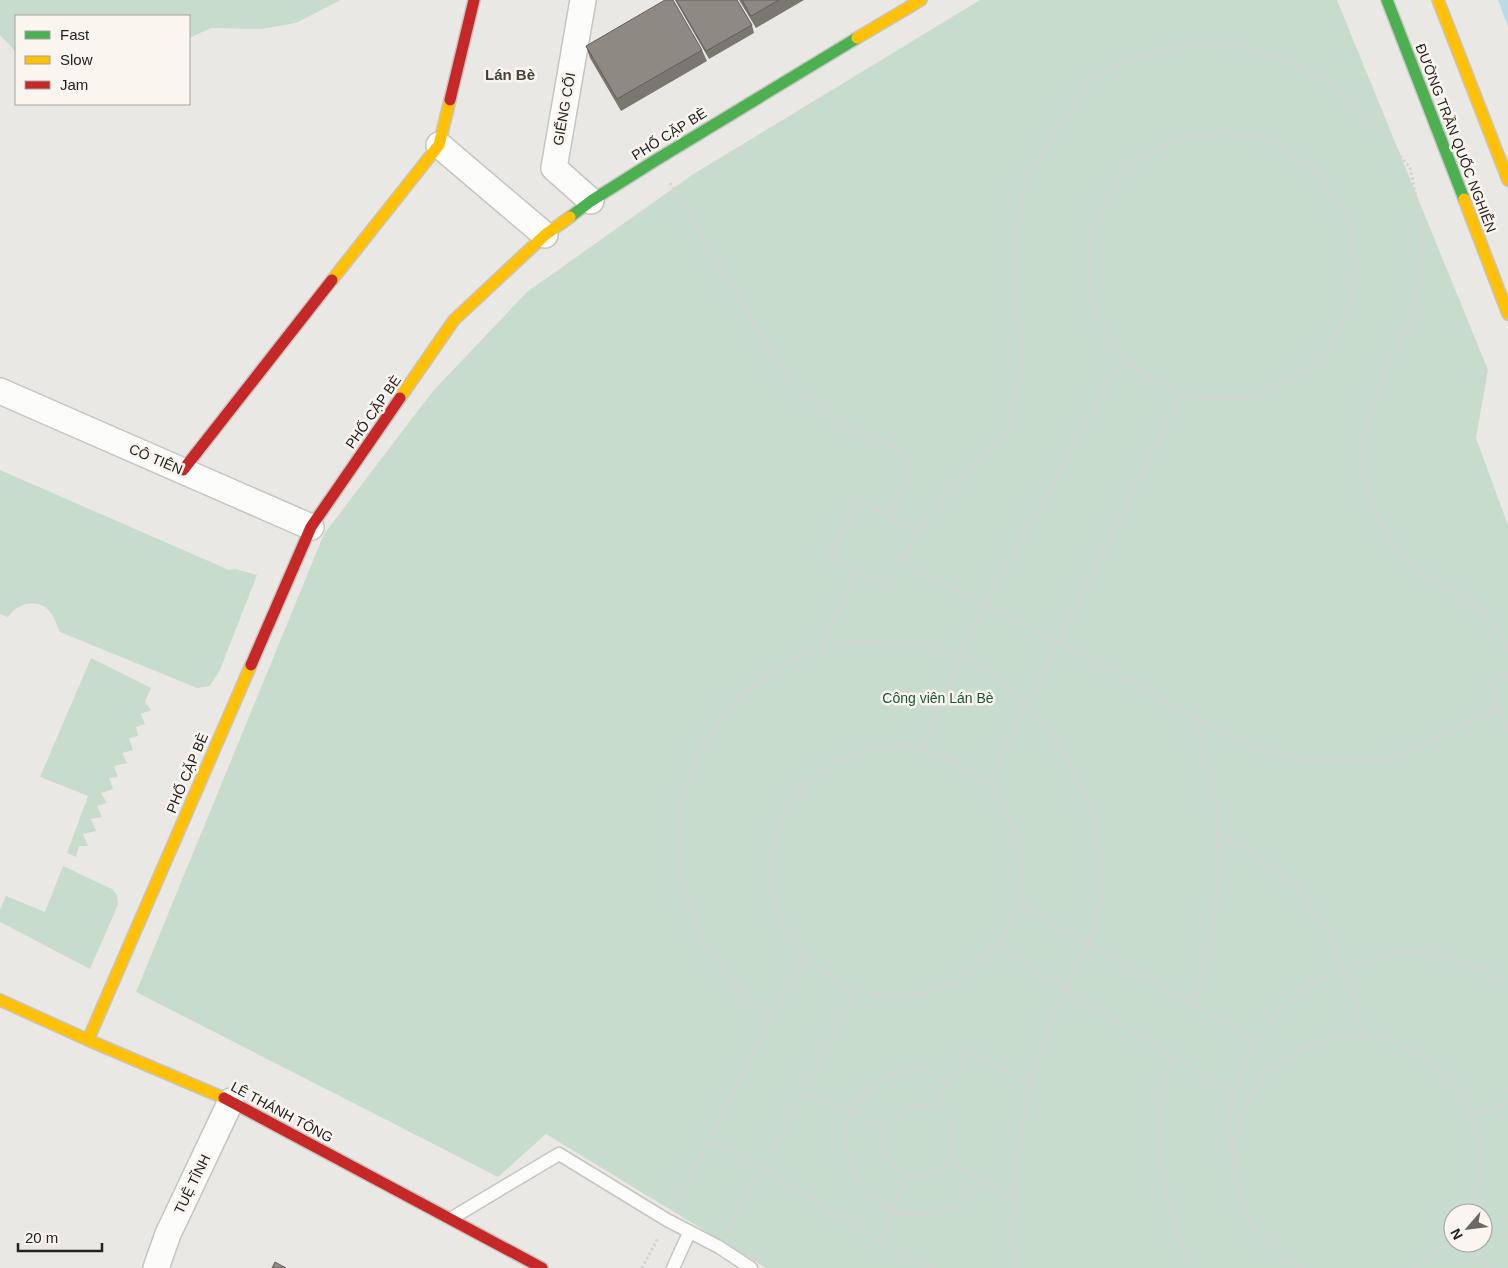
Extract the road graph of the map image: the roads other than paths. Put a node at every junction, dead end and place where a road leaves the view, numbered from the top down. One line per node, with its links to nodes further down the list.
1 (474, 0): 6 (street)
2 (583, 0): 8 (street, GIẾNG CỐI)
3 (920, 0): 8 (street, PHỐ CẶP BÈ)
4 (1387, 0): 10 (street, ĐƯỜNG TRẦN QUỐC NGHIỄN)
5 (1438, 0): 7 (street)
6 (439, 145): 9 (street); 12 (street)
7 (1508, 180)
8 (591, 201): 9 (street, PHỐ CẶP BÈ)
9 (545, 235): 13 (street, PHỐ CẶP BÈ)
10 (1508, 314)
11 (0, 391): 12 (street, CÔ TIÊN)
12 (183, 470): 13 (street, CÔ TIÊN)
13 (311, 527): 15 (street, PHỐ CẶP BÈ)
14 (0, 1000): 15 (street, LÊ THÁNH TÔNG)
15 (88, 1040): 16 (street, LÊ THÁNH TÔNG)
16 (231, 1101): 17 (street, LÊ THÁNH TÔNG); 19 (street, TUỆ TĨNH)
17 (452, 1218): 18 (lane); 20 (street, LÊ THÁNH TÔNG)
18 (689, 1233): 21 (lane); 22 (lane)
19 (156, 1268)
20 (542, 1268)
21 (673, 1268)
22 (751, 1268)

